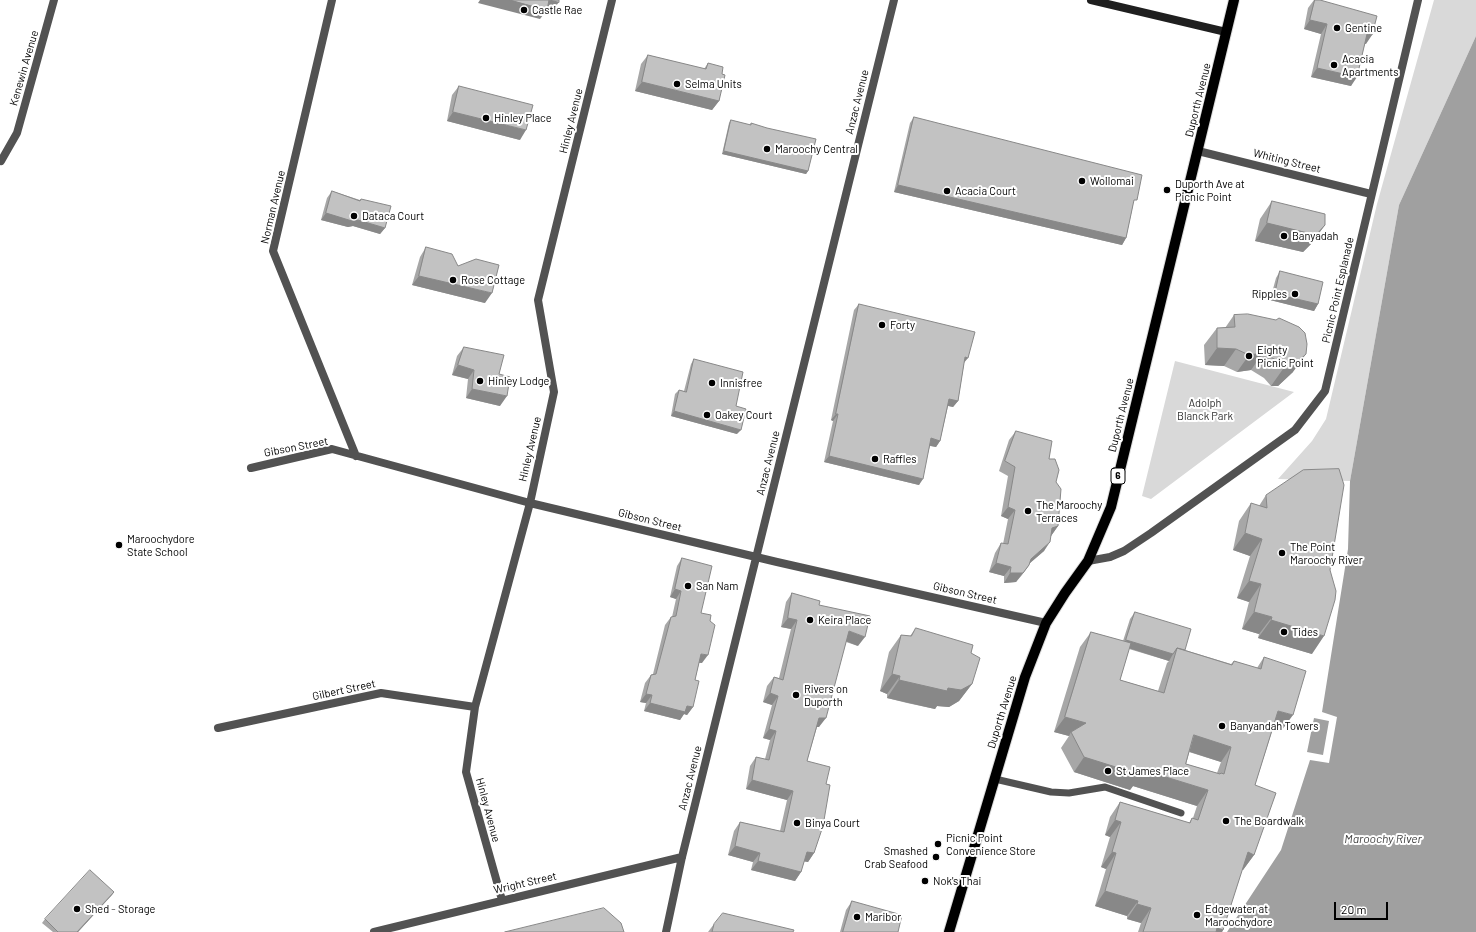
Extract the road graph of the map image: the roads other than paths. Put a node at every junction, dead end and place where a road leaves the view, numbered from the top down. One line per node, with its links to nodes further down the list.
1 (54, 0): 10 (street, Kenewin Avenue)
2 (332, 0): 12 (street, Norman Avenue)
3 (612, 0): 14 (street, Hinley Avenue)
4 (894, 0): 15 (street, Anzac Avenue)
5 (1091, 0): 8 (main road)
6 (1234, 0): 8 (main road, Duporth Avenue / 6)
7 (1418, 0): 11 (street, Picnic Point Esplanade)
8 (1226, 32): 9 (main road, Duporth Avenue / 6)
9 (1198, 150): 11 (street, Whiting Street); 16 (main road, Duporth Avenue / 6)
10 (1, 161)
11 (1372, 194): 16 (street, Picnic Point Esplanade)
12 (356, 456): 13 (street, Gibson Street); 14 (street, Gibson Street)
13 (251, 468)
14 (530, 503): 15 (street, Gibson Street); 18 (street, Hinley Avenue)
15 (756, 557): 17 (street, Gibson Street); 22 (street, Anzac Avenue)
16 (1088, 561): 17 (main road, Duporth Avenue / 6)
17 (1046, 623): 20 (main road, Duporth Avenue / 6)
18 (475, 707): 19 (street, Gilbert Street); 23 (street, Hinley Avenue)
19 (218, 728)
20 (995, 779): 21 (lane); 26 (main road, Duporth Avenue / 6)
21 (1181, 813)
22 (682, 857): 23 (street, Wright Street); 25 (street, Anzac Avenue)
23 (502, 900): 24 (street, Wright Street)
24 (374, 932)
25 (666, 932)
26 (949, 932)

